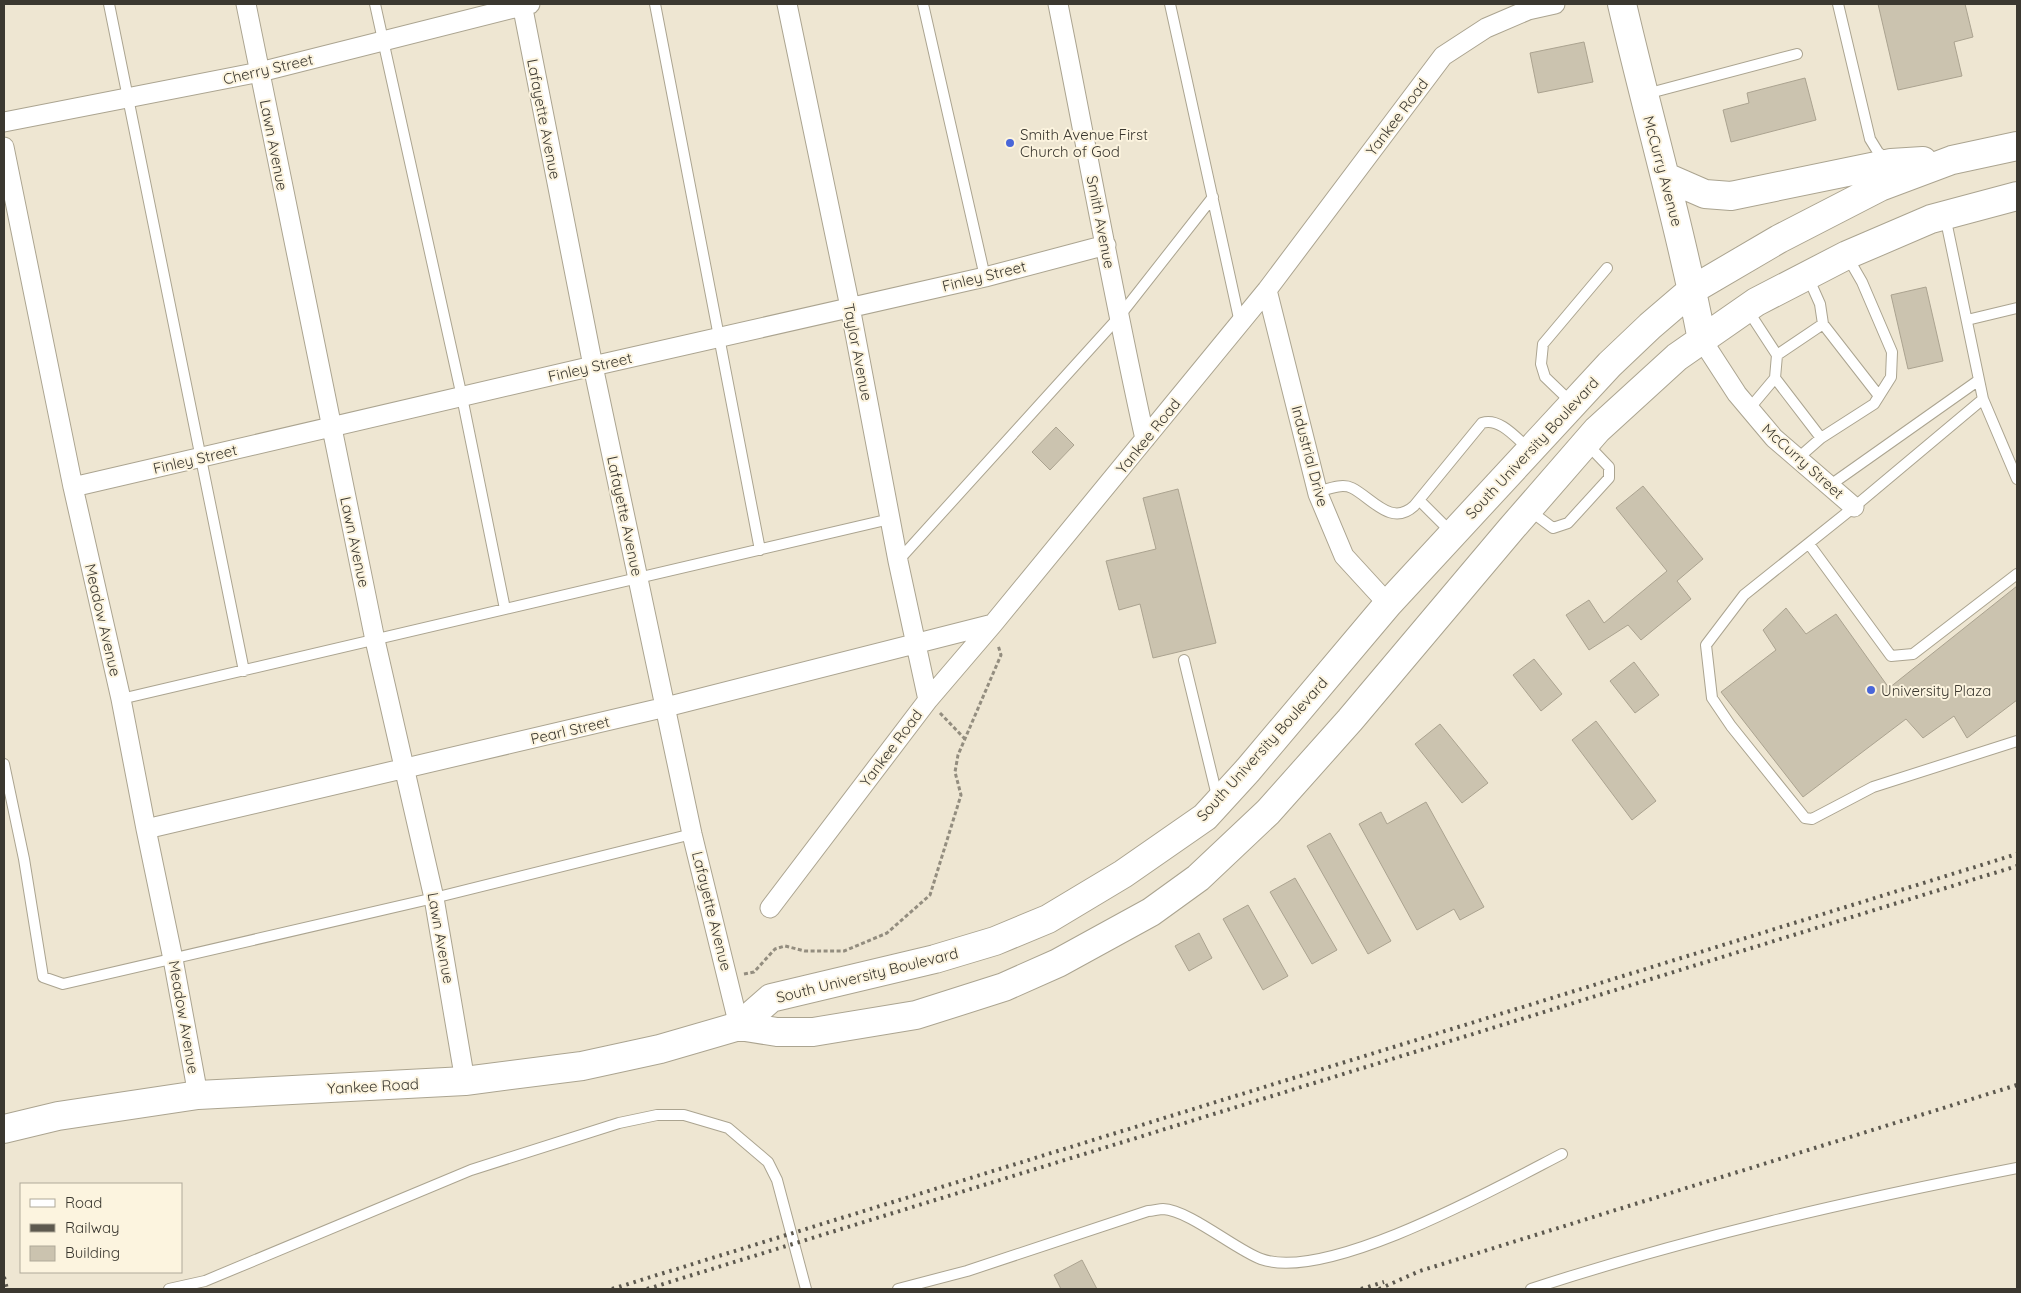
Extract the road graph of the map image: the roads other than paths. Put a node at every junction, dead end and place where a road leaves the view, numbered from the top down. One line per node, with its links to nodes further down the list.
1 (109, 4): 17 (lane)
2 (246, 4): 15 (street, Lawn Avenue)
3 (375, 4): 13 (lane)
4 (524, 4): 13 (street, Cherry Street); 44 (street, Lafayette Avenue)
5 (655, 4): 41 (lane)
6 (787, 4): 34 (street, Taylor Avenue)
7 (924, 4): 31 (lane)
8 (1058, 4): 27 (street, Smith Avenue)
9 (1170, 4): 25 (lane)
10 (1555, 4): 32 (street, Yankee Road)
11 (1622, 4): 16 (street, McCurry Avenue)
12 (1838, 4): 22 (lane)
13 (382, 41): 15 (street, Cherry Street); 48 (lane)
14 (1797, 54): 16 (lane)
15 (260, 72): 17 (street, Cherry Street); 52 (street, Lawn Avenue)
16 (1643, 95): 23 (street, McCurry Avenue)
17 (128, 98): 18 (street, Cherry Street); 57 (lane)
18 (4, 122)
19 (2017, 146): 21 (street, South University Boulevard)
20 (4, 147): 61 (street, Meadow Avenue)
21 (1952, 160): 22 (street); 33 (street, South University Boulevard)
22 (1891, 163): 23 (street)
23 (1666, 177): 33 (street, McCurry Avenue)
24 (2017, 196): 26 (street)
25 (1213, 197): 37 (lane); 39 (lane)
26 (1945, 215): 28 (street); 38 (lane)
27 (1106, 245): 31 (street, Finley Street); 37 (street, Smith Avenue)
28 (1847, 255): 30 (street); 47 (lane)
29 (1607, 268): 50 (lane)
30 (1807, 274): 35 (street); 40 (lane)
31 (985, 277): 34 (street, Finley Street)
32 (1267, 290): 39 (street, Yankee Road); 62 (street, Industrial Drive)
33 (1692, 290): 42 (street, McCurry Avenue); 50 (street, South University Boulevard)
34 (850, 307): 41 (street, Finley Street); 66 (street, Taylor Avenue)
35 (1747, 308): 42 (street); 43 (lane)
36 (2017, 308): 38 (lane)
37 (1118, 318): 54 (street, Smith Avenue); 70 (lane)
38 (1967, 320): 46 (lane)
39 (1240, 322): 54 (street, Yankee Road)
40 (1823, 324): 43 (lane); 47 (lane)
41 (721, 338): 44 (street, Finley Street); 69 (lane)
42 (1702, 340): 51 (street, McCurry Street); 55 (street)
43 (1777, 355): 45 (lane)
44 (593, 366): 48 (street, Finley Street); 72 (street, Lafayette Avenue)
45 (1775, 378): 51 (lane); 53 (lane)
46 (1979, 380): 49 (lane); 60 (lane)
47 (1879, 396): 53 (lane)
48 (462, 397): 52 (street, Finley Street); 74 (lane)
49 (1983, 399): 59 (lane); 64 (lane)
50 (1573, 403): 56 (street, South University Boulevard)
51 (1749, 409): 58 (street, McCurry Street)
52 (331, 428): 57 (street, Finley Street); 76 (street, Lawn Avenue)
53 (1821, 438): 58 (lane)
54 (1145, 439): 75 (street, Yankee Road)
55 (1586, 443): 65 (street); 65 (lane)
56 (1530, 450): 63 (lane); 67 (street, South University Boulevard)
57 (202, 457): 61 (street, Finley Street); 79 (lane)
58 (1798, 459): 60 (street, McCurry Street)
59 (2017, 479)
60 (1830, 486): 64 (street, McCurry Street)
61 (73, 488): 80 (street, Meadow Avenue)
62 (1317, 492): 63 (lane); 73 (street, Industrial Drive)
63 (1419, 500): 67 (lane)
64 (1854, 507): 68 (lane)
65 (1528, 509): 92 (street)
66 (890, 519): 69 (lane); 70 (street, Taylor Avenue)
67 (1453, 534): 73 (street, South University Boulevard)
68 (1809, 544): 71 (lane); 83 (lane)
69 (760, 550): 72 (lane)
70 (898, 561): 77 (street, Taylor Avenue)
71 (2017, 574)
72 (639, 578): 74 (lane); 82 (street, Lafayette Avenue)
73 (1388, 604): 86 (street, South University Boulevard)
74 (505, 609): 76 (lane)
75 (993, 624): 77 (street, Pearl Street); 81 (street, Yankee Road)
76 (376, 640): 79 (lane); 85 (street, Lawn Avenue)
77 (916, 644): 81 (street, Taylor Avenue); 82 (street, Pearl Street)
78 (1184, 660): 86 (lane)
79 (244, 671): 80 (lane)
80 (121, 699): 87 (street, Meadow Avenue)
81 (928, 700): 90 (street, Yankee Road)
82 (666, 707): 85 (street, Pearl Street); 88 (street, Lafayette Avenue)
83 (2017, 741)
84 (4, 764): 91 (lane)
85 (405, 769): 87 (street, Pearl Street); 89 (street, Lawn Avenue)
86 (1219, 802): 92 (street, South University Boulevard)
87 (146, 829): 91 (street, Meadow Avenue)
88 (692, 834): 89 (lane); 92 (street, Lafayette Avenue)
89 (434, 898): 91 (lane); 93 (street, Lawn Avenue)
90 (770, 908)
91 (173, 959): 94 (street, Meadow Avenue)
92 (739, 1026): 93 (street, Yankee Road)
93 (465, 1081): 94 (street, Yankee Road)
94 (198, 1095): 95 (street, Yankee Road)
95 (4, 1129)
96 (1562, 1154): 100 (lane)
97 (2017, 1168): 101 (lane)
98 (169, 1289): 99 (lane)
99 (806, 1289)
100 (898, 1289)
101 (1531, 1289)

